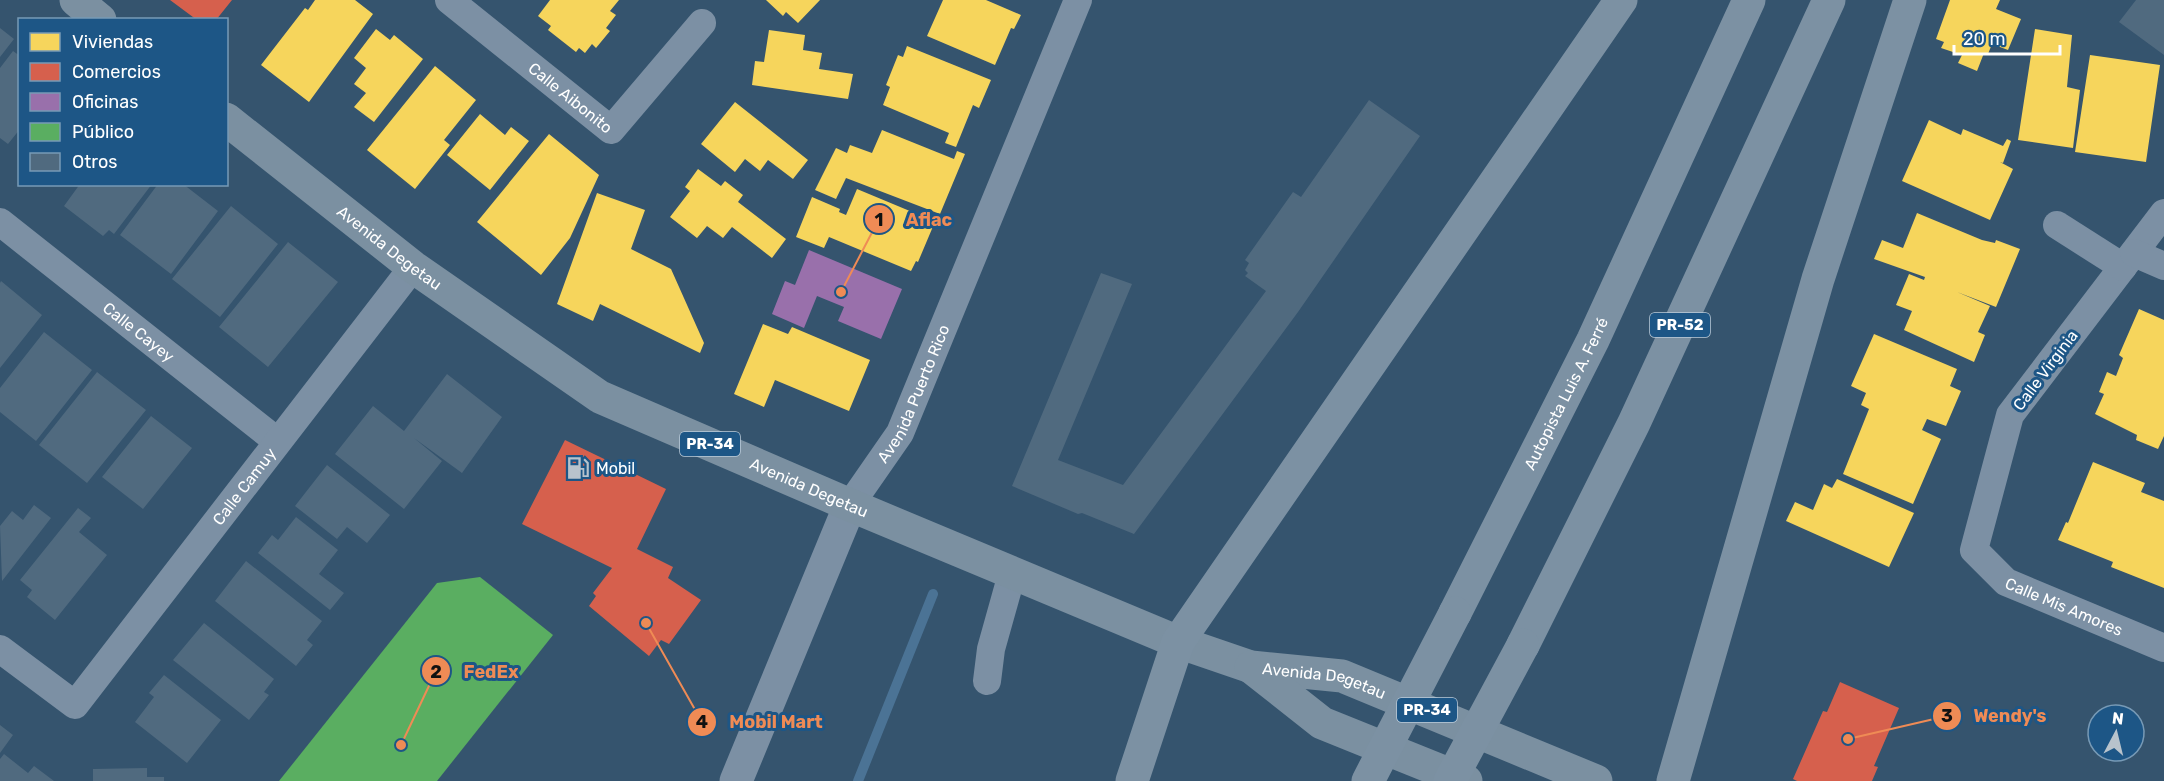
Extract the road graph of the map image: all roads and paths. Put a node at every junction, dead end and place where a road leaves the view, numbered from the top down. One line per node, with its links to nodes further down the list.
1 (76, 0): 8 (main road)
2 (449, 0): 9 (street, Calle Aibonito)
3 (1078, 0): 18 (street, Avenida Puerto Rico)
4 (1621, 0): 21 (highway)
5 (1749, 0): 28 (highway, Autopista Luis A. Ferré, bridge)
6 (1829, 0): 29 (highway, PR-52, bridge)
7 (1910, 0): 32 (highway)
8 (98, 18)
9 (702, 23)
10 (228, 121): 16 (main road, Avenida Degetau / PR-34)
11 (2164, 213): 14 (street, Calle Virginia)
12 (0, 222): 17 (street, Calle Cayey)
13 (2057, 225): 14 (street)
14 (2129, 260): 15 (street); 19 (street, Calle Virginia)
15 (2164, 266)
16 (413, 267): 17 (street, Calle Camuy); 18 (main road, Avenida Degetau / PR-34)
17 (277, 441): 23 (street, Calle Camuy)
18 (850, 505): 20 (main road, Avenida Degetau / PR-34); 26 (street, Avenida Puerto Rico)
19 (1974, 550): 22 (street, Calle Mis Amores)
20 (1012, 574): 21 (main road, Avenida Degetau / PR-34); 25 (street)
21 (1178, 642): 24 (main road, Avenida Degetau / PR-34); 27 (highway)
22 (2164, 648)
23 (0, 649)
24 (1251, 667): 30 (main road, Avenida Degetau / PR-34); 31 (main road, Avenida Degetau / PR-34)
25 (987, 681)
26 (736, 781)
27 (1132, 781)
28 (1368, 781)
29 (1450, 781)
30 (1466, 781)
31 (1596, 781)
32 (1673, 781)

